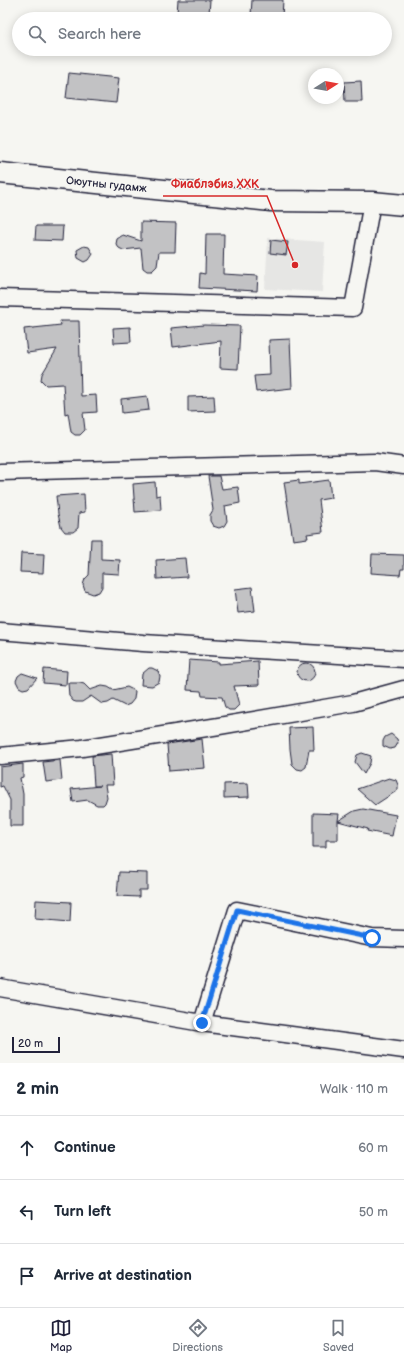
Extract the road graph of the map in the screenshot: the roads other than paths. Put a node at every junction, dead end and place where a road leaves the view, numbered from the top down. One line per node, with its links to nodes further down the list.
1 (0, 173): 2 (street, Оюутны гудамж)
2 (372, 202): 3 (street, Оюутны гудамж); 4 (street)
3 (404, 205)
4 (0, 298)
5 (404, 466): 6 (street)
6 (0, 472)
7 (0, 631): 8 (street)
8 (404, 659)
9 (404, 689): 10 (street)
10 (0, 756)
11 (404, 939): 13 (street)
12 (0, 988): 13 (street)
13 (202, 1023): 14 (street)
14 (404, 1050)

